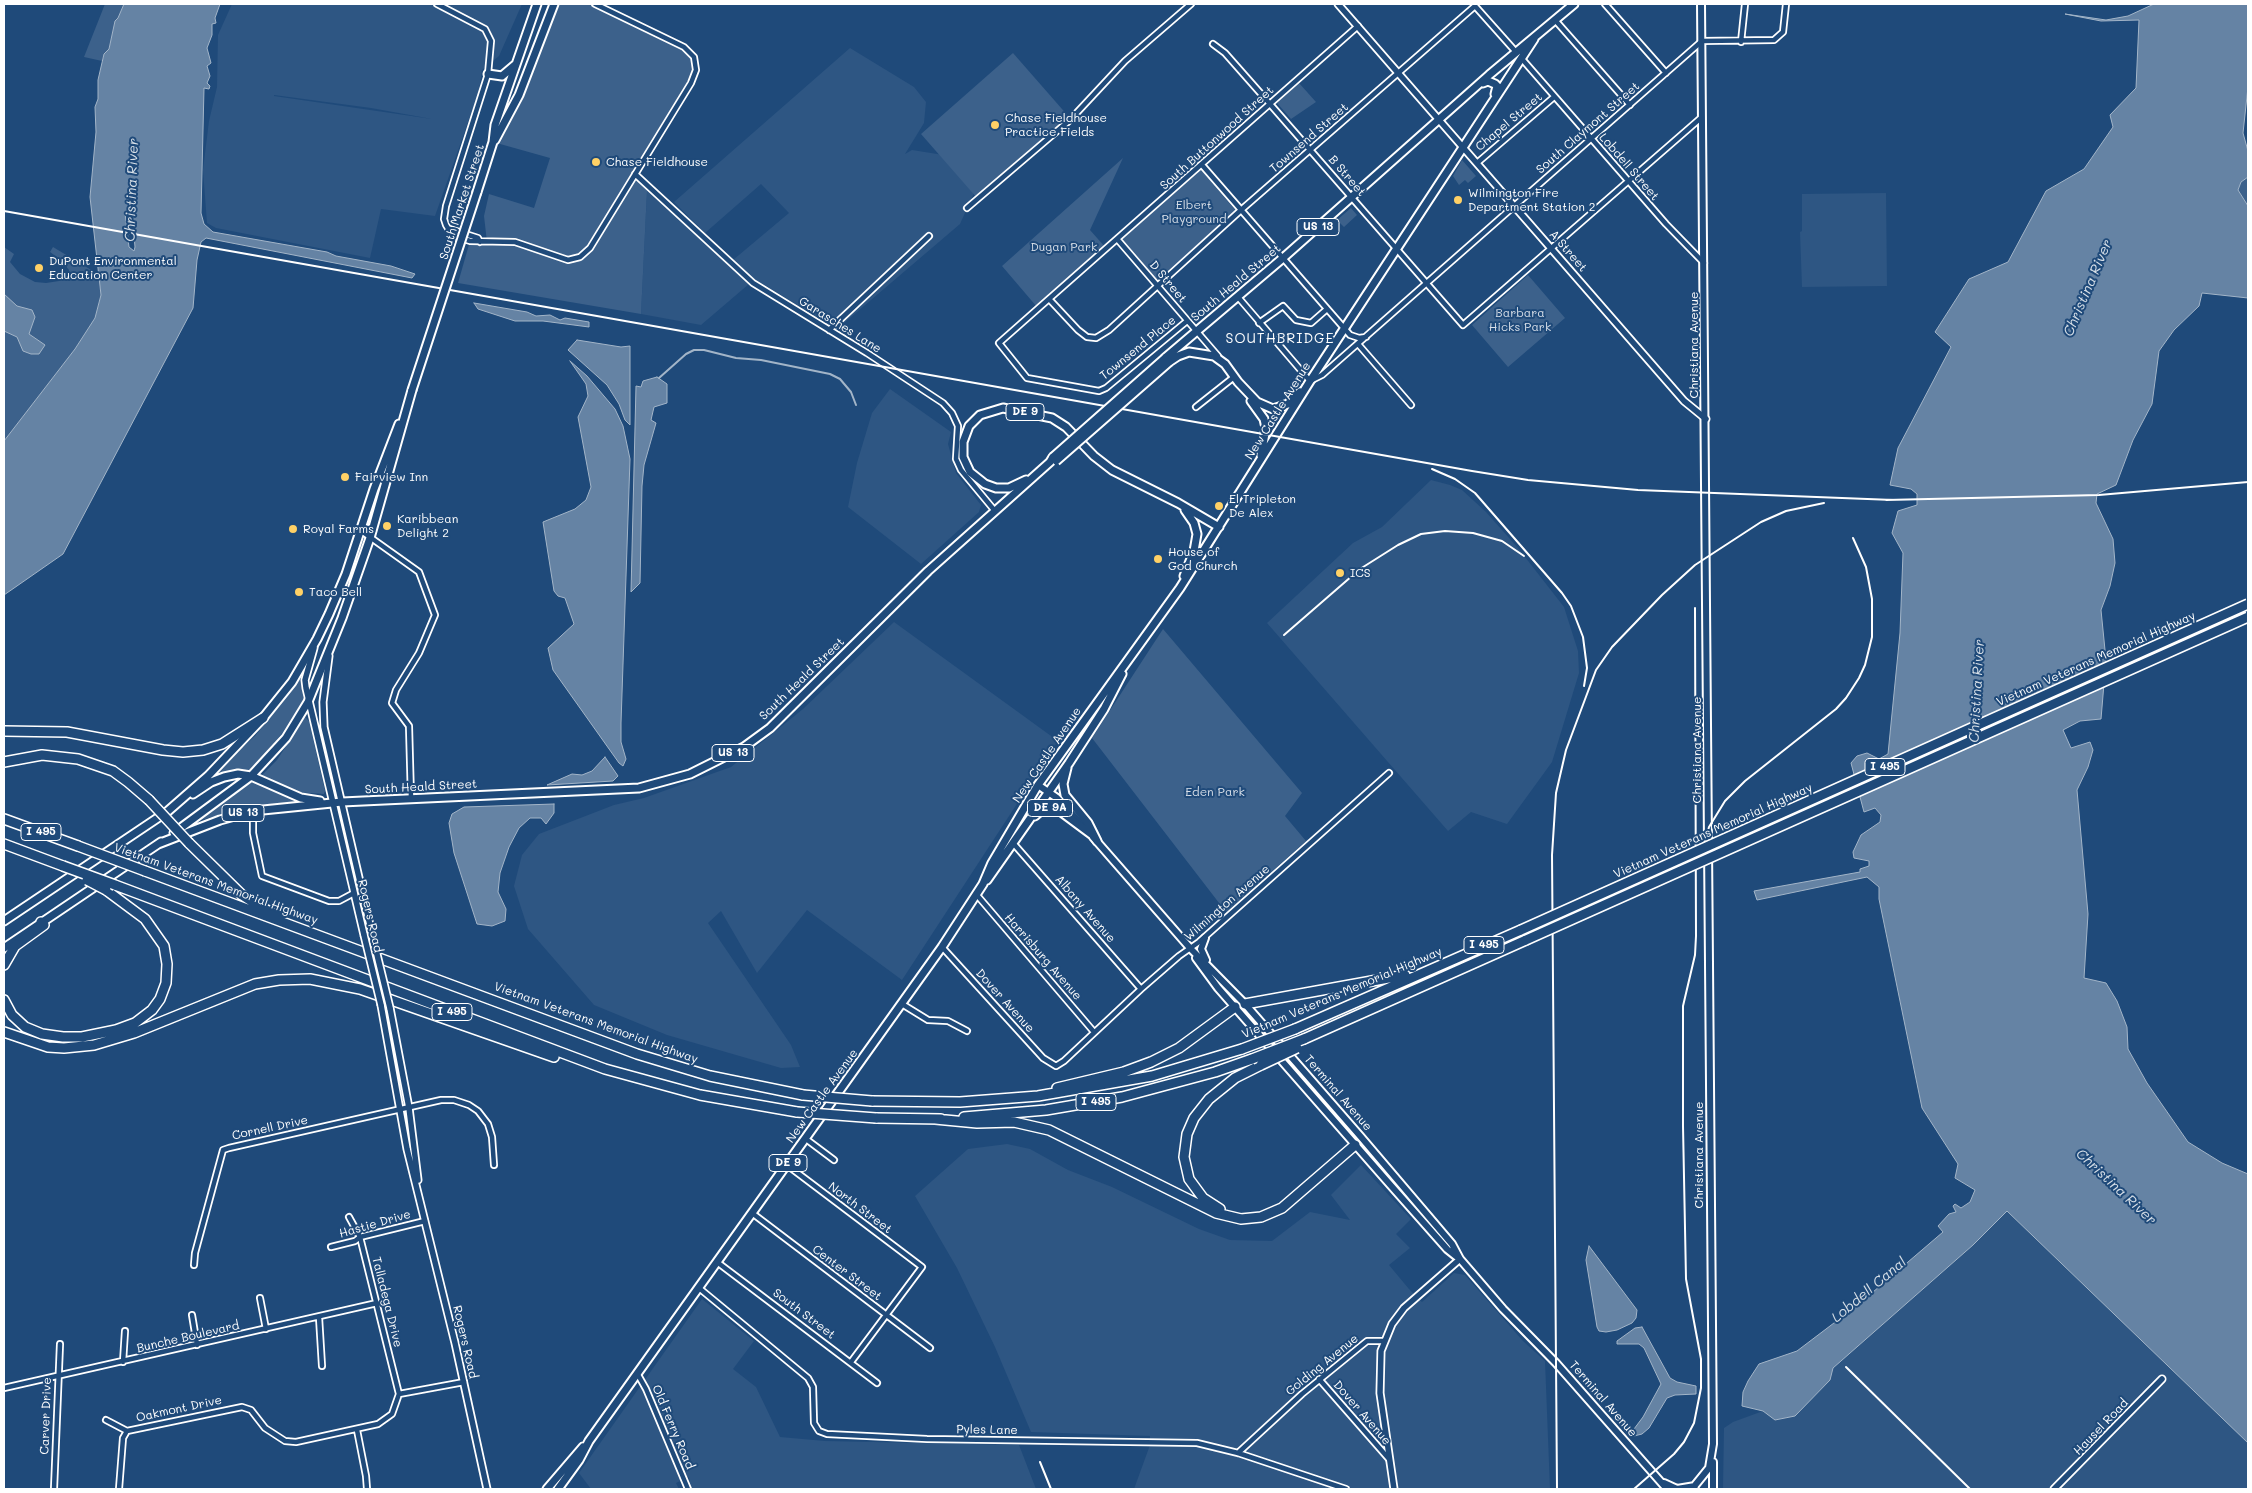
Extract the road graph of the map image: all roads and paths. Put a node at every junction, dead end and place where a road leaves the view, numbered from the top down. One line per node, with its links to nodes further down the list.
1 (437, 4): 24 (street, South Market Street)
2 (559, 4): 12 (main road)
3 (595, 4): 38 (street)
4 (1191, 4): 42 (street)
5 (1338, 4): 14 (street, A Street)
6 (1574, 4): 13 (main road, South Heald Street / US 13)
7 (1605, 4): 23 (street)
8 (1701, 4): 16 (main road, Christiana Avenue)
9 (1745, 4): 17 (street)
10 (1786, 4): 17 (street)
11 (537, 5): 21 (main road, South Market Street)
12 (553, 7): 33 (main road)
13 (1555, 20): 15 (main road, South Heald Street / US 13); 29 (street)
14 (1358, 26): 22 (street, A Street); 27 (street, South Buttonwood Street)
15 (1534, 39): 19 (main road, South Heald Street / US 13); 20 (main road, New Castle Avenue / US 13)
16 (1702, 41): 17 (street); 23 (street, South Claymont Street); 30 (main road, Christiana Avenue)
17 (1741, 42)
18 (1213, 44): 27 (street, B Street)
19 (1516, 52): 22 (street, Townsend Street); 25 (main road, South Heald Street / US 13)
20 (1522, 59): 26 (street, Lobdell Street); 28 (main road, New Castle Avenue / US 13)
21 (516, 63): 24 (main road); 33 (main road, South Market Street)
22 (1398, 72): 31 (street, A Street); 35 (street, Townsend Street)
23 (1666, 73): 29 (street, South Claymont Street)
24 (488, 74): 38 (street, South Market Street)
25 (1481, 85): 28 (main road); 31 (main road, South Heald Street / US 13)
26 (1554, 97): 32 (street, Lobdell Street); 36 (street, Chapel Street)
27 (1270, 104): 35 (street, B Street); 37 (street, South Buttonwood Street)
28 (1491, 104): 34 (main road, New Castle Avenue / US 13)
29 (1630, 106): 32 (street, South Claymont Street)
30 (1703, 116): 39 (street); 49 (main road, Christiana Avenue)
31 (1440, 121): 34 (street, A Street); 40 (main road, South Heald Street / US 13)
32 (1591, 138): 39 (street, Lobdell Street); 41 (street, South Claymont Street)
33 (493, 142): 68 (main road, South Market Street, bridge)
34 (1463, 147): 36 (street, A Street); 46 (main road, New Castle Avenue / US 13)
35 (1311, 150): 40 (street, B Street); 43 (street, Townsend Street)
36 (1477, 163): 41 (street, A Street)
37 (1202, 166): 43 (street); 45 (street, South Buttonwood Street)
38 (635, 174): 58 (street, Garasches Lane)
39 (1628, 180): 47 (street); 49 (street, Lobdell Street)
40 (1353, 197): 46 (street, B Street); 48 (main road, South Heald Street / US 13)
41 (1514, 205): 47 (street, A Street); 50 (street, South Claymont Street)
42 (967, 208)
43 (1241, 210): 48 (street); 51 (street, Townsend Street)
44 (929, 236): 58 (street)
45 (1118, 240): 51 (street, D Street); 53 (street, South Buttonwood Street)
46 (1397, 248): 50 (street, B Street); 57 (main road, New Castle Avenue / US 13)
47 (1551, 248): 50 (street, B Street); 70 (street, A Street)
48 (1283, 258): 52 (main road, South Heald Street / US 13); 54 (street)
49 (1705, 263): 70 (main road, Christiana Avenue)
50 (1426, 283): 60 (street, South Claymont Street)
51 (1156, 286): 53 (street, Townsend Street); 55 (street, D Street)
52 (1238, 297): 56 (street); 59 (main road, South Heald Street / US 13)
53 (1050, 300): 61 (street, South Buttonwood Street)
54 (1328, 309): 56 (street); 57 (street)
55 (1187, 322): 59 (street, D Street); 61 (street, Townsend Place)
56 (1259, 323): 66 (street)
57 (1345, 328): 60 (street); 66 (main road, New Castle Avenue / US 13)
58 (829, 330): 74 (street, Garasches Lane)
59 (1195, 332): 63 (main road, South Heald Street / US 13); 64 (street, D Street)
60 (1367, 337): 62 (street, South Claymont Street)
61 (999, 343)
62 (1358, 344): 66 (street, South Claymont Street); 67 (street)
63 (1167, 360): 64 (main road, South Heald Street / US 13); 72 (main road, South Heald Street / US 13, bridge)
64 (1225, 364): 65 (main road, D Street / US 13)
65 (1236, 379): 66 (main road, D Street / US 13); 69 (street); 71 (main road)
66 (1310, 381): 71 (main road, New Castle Avenue / DE 9)
67 (1410, 405)
68 (407, 407): 76 (main road, South Market Street); 77 (main road, South Market Street)
69 (1196, 407)
70 (1706, 419): 178 (main road, Christiana Avenue)
71 (1260, 460): 75 (main road, New Castle Avenue / DE 9)
72 (1033, 477): 73 (main road, DE 9); 74 (main road, South Heald Street / US 13)
73 (1178, 503): 75 (main road); 78 (main road, DE 9)
74 (994, 512): 93 (main road, South Heald Street / US 13)
75 (1219, 528): 78 (main road, New Castle Avenue / DE 9)
76 (360, 530): 77 (street); 81 (main road, South Market Street)
77 (370, 538): 82 (main road, South Market Street); 93 (street)
78 (1180, 588): 83 (main road, New Castle Avenue / DE 9)
79 (2248, 604): 115 (highway, Vietnam Veterans Memorial Highway / I 495, bridge)
80 (2248, 617): 127 (highway, Vietnam Veterans Memorial Highway / I 495, bridge)
81 (317, 639): 84 (street, Rogers Road); 85 (main road, South Market Street)
82 (329, 652): 84 (main road, South Market Street); 94 (street, Rogers Road)
83 (1123, 669): 88 (main road, New Castle Avenue / DE 9); 91 (main road, New Castle Avenue / DE 9)
84 (308, 702): 90 (main road, South Market Street); 95 (street, Rogers Road)
85 (263, 718): 86 (highway); 97 (main road, South Market Street)
86 (4, 731)
87 (4, 762): 111 (highway, bridge)
88 (1069, 763): 92 (main road, New Castle Avenue / DE 9); 101 (main road)
89 (1389, 773): 110 (street, Wilmington Avenue)
90 (252, 776): 95 (main road, South Heald Street / US 13); 97 (main road, South Heald Street / US 13); 103 (main road, South Market Street)
91 (1038, 785): 92 (main road, Terminal Avenue / DE 9A); 105 (main road, New Castle Avenue / DE 9)
92 (1048, 791): 99 (main road, Terminal Avenue / DE 9A); 100 (main road, New Castle Avenue / DE 9)
93 (412, 798): 94 (main road, South Heald Street / US 13)
94 (342, 802): 95 (main road, South Heald Street / US 13); 132 (street, Rogers Road, bridge)
95 (332, 803): 96 (main road, South Heald Street / US 13); 106 (street, Rogers Road)
96 (253, 810): 103 (main road, South Heald Street / US 13); 106 (street)
97 (168, 812): 108 (main road, US 13)
98 (4, 819): 111 (highway, Vietnam Veterans Memorial Highway / I 495, bridge)
99 (1091, 834): 100 (main road, DE 9A); 101 (main road, Terminal Avenue / DE 9A)
100 (1014, 841): 105 (main road, New Castle Avenue / DE 9); 118 (street, Albany Avenue)
101 (1097, 841): 114 (main road, Terminal Avenue / DE 9A)
102 (4, 844): 104 (highway, Vietnam Veterans Memorial Highway / I 495)
103 (158, 844): 109 (main road, US 13)
104 (63, 866): 119 (highway, bridge); 130 (highway, Vietnam Veterans Memorial Highway / I 495, bridge)
105 (983, 884): 107 (main road, New Castle Avenue / DE 9)
106 (354, 893): 133 (street, Rogers Road, bridge)
107 (976, 894): 112 (main road, New Castle Avenue / DE 9); 126 (street, Harrisburg Avenue)
108 (4, 921)
109 (42, 922): 113 (main road, US 13); 116 (highway)
110 (1204, 938): 114 (street, Wilmington Avenue); 117 (main road)
111 (337, 942): 131 (highway, Vietnam Veterans Memorial Highway / I 495, bridge)
112 (942, 946): 120 (main road, New Castle Avenue / DE 9); 129 (street, Dover Avenue)
113 (4, 948)
114 (1190, 948): 117 (main road, Terminal Avenue / DE 9A); 118 (street, Wilmington Avenue); 122 (main road, Terminal Avenue / DE 9A)
115 (1448, 961): 121 (highway); 131 (highway, Vietnam Veterans Memorial Highway / I 495, bridge)
116 (4, 965)
117 (1226, 983): 121 (main road, Terminal Avenue / DE 9A)
118 (1141, 989): 126 (street, Wilmington Avenue)
119 (4, 1000)
120 (902, 1004): 124 (street); 136 (main road, New Castle Avenue / DE 9)
121 (1245, 1004): 122 (main road); 135 (main road, Terminal Avenue / DE 9A)
122 (1235, 1007): 131 (highway); 137 (main road, Terminal Avenue / DE 9A)
123 (4, 1024): 128 (highway)
124 (967, 1031)
125 (4, 1032): 128 (highway)
126 (1094, 1032): 129 (street, Wilmington Avenue)
127 (1307, 1041): 134 (highway, Vietnam Veterans Memorial Highway / I 495, bridge); 137 (highway, bridge)
128 (70, 1047): 130 (highway)
129 (1056, 1066)
130 (605, 1069): 134 (highway, Vietnam Veterans Memorial Highway / I 495, bridge)
131 (988, 1101)
132 (409, 1108): 133 (street, Cornell Drive); 139 (street, Cornell Drive); 141 (street, Rogers Road)
133 (400, 1110): 141 (street, Rogers Road); 149 (street, Cornell Drive)
134 (935, 1119): 137 (highway)
135 (1361, 1137): 137 (main road); 147 (main road, Terminal Avenue / DE 9A)
136 (806, 1139): 138 (street); 140 (main road, New Castle Avenue / DE 9)
137 (1353, 1143): 147 (main road, Terminal Avenue / DE 9A)
138 (834, 1160)
139 (494, 1165)
140 (787, 1165): 142 (main road, New Castle Avenue / DE 9); 154 (street, North Street)
141 (420, 1199): 144 (street, Rogers Road)
142 (752, 1213): 148 (main road, New Castle Avenue / DE 9); 154 (street, Center Street)
143 (349, 1217): 145 (street, Talladega Drive)
144 (425, 1221): 145 (street, Hastie Drive); 169 (street, Rogers Road)
145 (360, 1237): 146 (street, Hastie Drive); 152 (street, Talladega Drive)
146 (331, 1247)
147 (1460, 1259): 158 (street); 180 (main road, Terminal Avenue / DE 9A)
148 (717, 1262): 150 (main road, New Castle Avenue / DE 9); 163 (street, South Street)
149 (194, 1265)
150 (699, 1288): 165 (main road, New Castle Avenue / DE 9); 177 (street, Pyles Lane)
151 (260, 1298): 156 (street)
152 (377, 1303): 155 (street, Bunche Boulevard); 172 (street, Talladega Drive)
153 (192, 1315): 160 (street)
154 (886, 1315): 161 (street, Center Street); 163 (street)
155 (319, 1317): 156 (street, Bunche Boulevard); 164 (street)
156 (266, 1329): 160 (street, Bunche Boulevard)
157 (125, 1331): 162 (street)
158 (1384, 1341): 167 (street, Golding Avenue); 179 (street)
159 (60, 1344): 166 (street, Carver Drive)
160 (197, 1345): 162 (street, Bunche Boulevard)
161 (930, 1348)
162 (123, 1362): 166 (street, Bunche Boulevard)
163 (851, 1362): 170 (street, South Street)
164 (322, 1366)
165 (637, 1373): 176 (main road, New Castle Avenue / DE 9); 188 (street, Old Ferry Road)
166 (58, 1376): 171 (street, Bunche Boulevard); 182 (street, Carver Drive)
167 (1319, 1379): 177 (street, Golding Avenue); 179 (street, Dover Avenue)
168 (2162, 1379): 193 (street, Hausel Road)
169 (464, 1382): 172 (street); 185 (street, Rogers Road)
170 (877, 1383)
171 (4, 1388)
172 (399, 1394): 174 (street, Oakmont Drive)
173 (106, 1420): 175 (street, Oakmont Drive)
174 (357, 1430): 175 (street, Oakmont Drive); 184 (street)
175 (127, 1431): 183 (street)
176 (589, 1441): 186 (main road, New Castle Avenue / DE 9); 187 (main road, New Castle Avenue / DE 9)
177 (1238, 1453): 189 (street, Pyles Lane)
178 (1712, 1456): 181 (main road, Christiana Avenue); 192 (main road)
179 (1390, 1460): 190 (street)
180 (1660, 1481): 181 (main road); 191 (main road, Terminal Avenue / DE 9A)
181 (1694, 1488)
182 (54, 1489)
183 (119, 1489)
184 (366, 1489)
185 (487, 1489)
186 (547, 1489)
187 (558, 1489)
188 (688, 1489)
189 (1346, 1489)
190 (1394, 1489)
191 (1667, 1489)
192 (1713, 1489)
193 (2054, 1489)

